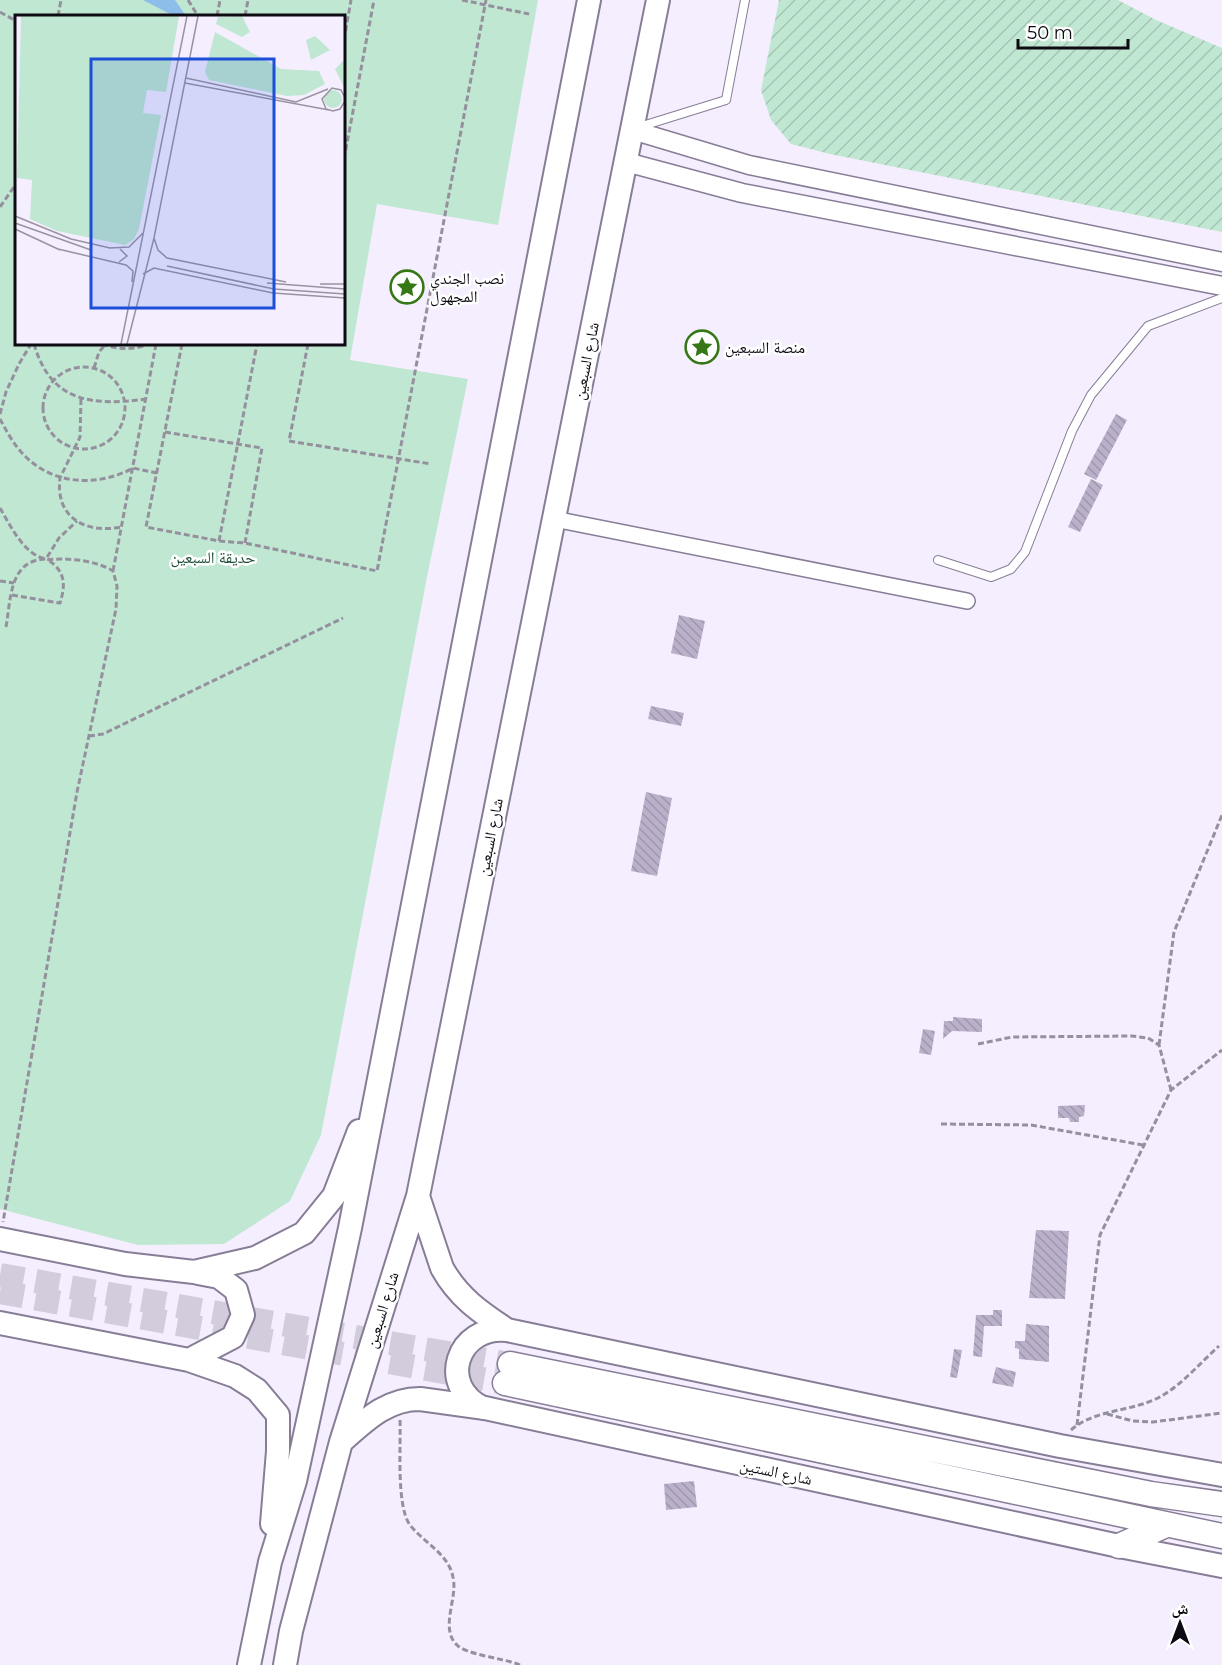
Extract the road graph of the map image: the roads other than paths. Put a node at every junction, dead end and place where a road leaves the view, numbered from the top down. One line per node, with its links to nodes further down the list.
1 (590, 0): 12 (main road)
2 (745, 0): 4 (lane)
3 (656, 3): 4 (main road, شارع السبعين)
4 (632, 130): 5 (main road, شارع السبعين); 6 (street)
5 (626, 162): 7 (street); 9 (main road, شارع السبعين)
6 (1222, 262)
7 (1222, 286)
8 (1222, 298): 10 (lane)
9 (554, 519): 11 (street); 13 (main road, شارع السبعين)
10 (938, 560)
11 (967, 602)
12 (380, 1079): 15 (main road); 26 (main road)
13 (418, 1196): 17 (main road); 20 (main road, شارع السبعين)
14 (0, 1239): 15 (main road)
15 (194, 1272): 18 (main road)
16 (0, 1323): 18 (main road)
17 (507, 1330): 19 (main road); 21 (main road)
18 (189, 1360): 26 (main road)
19 (485, 1408): 20 (main road, شارع الستين); 25 (main road, شارع الستين)
20 (341, 1442): 29 (main road, شارع السبعين)
21 (1222, 1475)
22 (1222, 1504): 23 (highway, شارع الستين)
23 (1166, 1525): 24 (highway, شارع الستين); 25 (highway)
24 (1222, 1536)
25 (1119, 1546): 27 (main road, شارع الستين)
26 (270, 1562): 28 (main road)
27 (1222, 1566)
28 (249, 1665)
29 (285, 1665)

